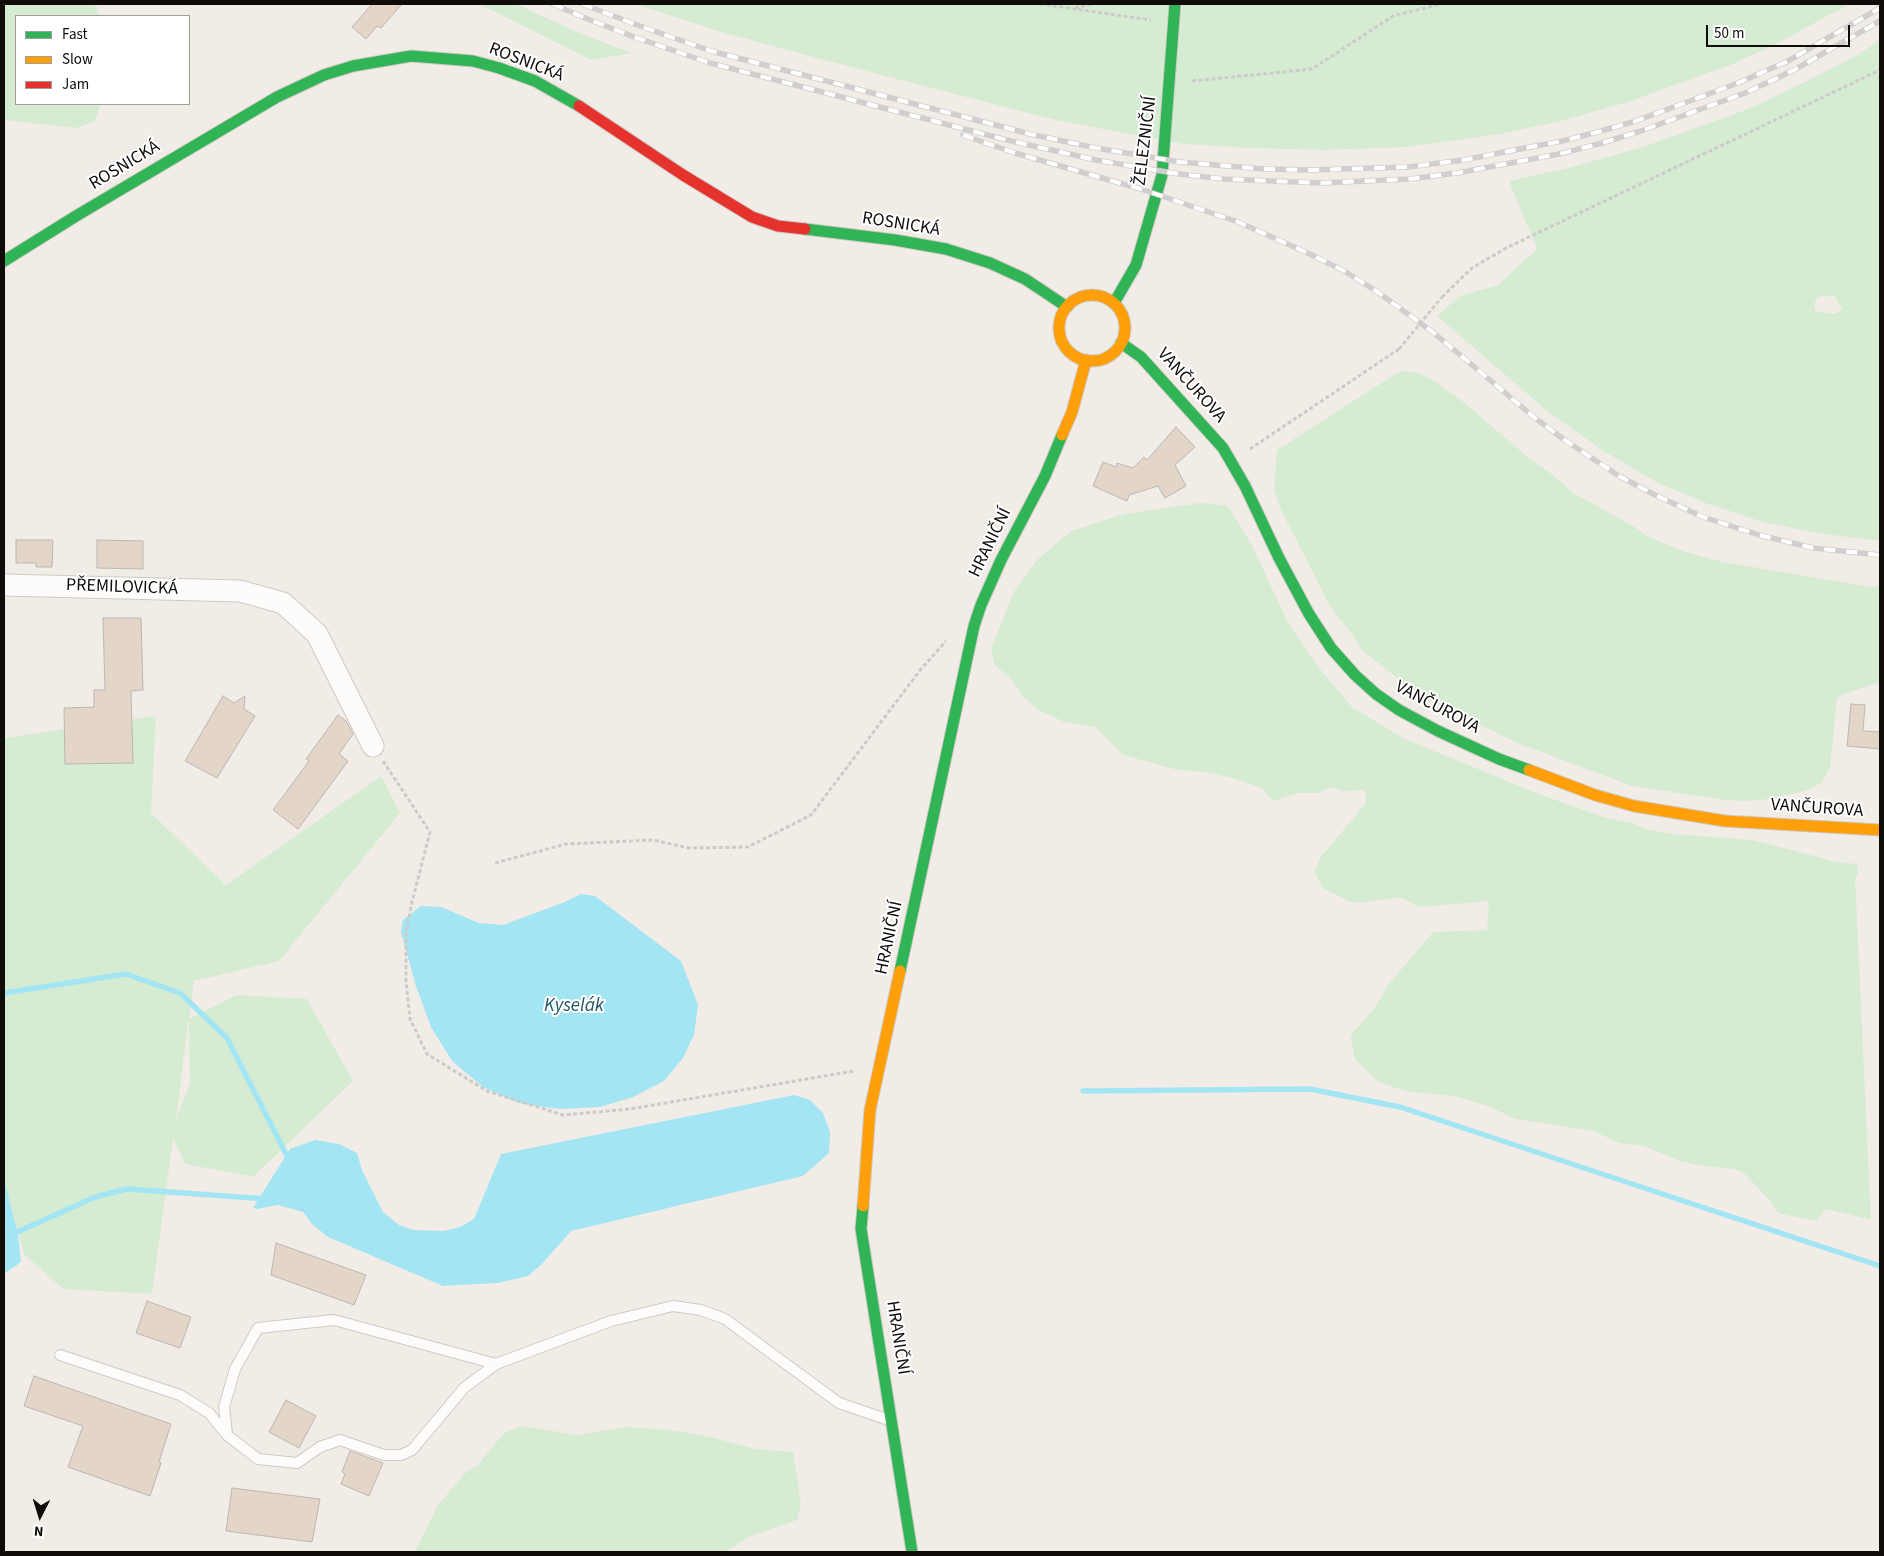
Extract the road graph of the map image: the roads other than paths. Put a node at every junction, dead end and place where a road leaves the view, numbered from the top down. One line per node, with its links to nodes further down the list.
1 (1175, 4): 3 (street, ŽELEZNIČNÍ)
2 (4, 261): 4 (street, ROSNICKÁ)
3 (1114, 303): 4 (street); 5 (street)
4 (1067, 307): 6 (street)
5 (1121, 343): 6 (street); 9 (street, VANČUROVA)
6 (1086, 360): 12 (street, HRANIČNÍ)
7 (4, 585): 8 (street, PŘEMILOVICKÁ)
8 (373, 746)
9 (1880, 830)
10 (60, 1354): 13 (lane)
11 (496, 1364): 12 (lane); 13 (lane); 13 (lane)
12 (892, 1421): 14 (street, HRANIČNÍ)
13 (227, 1435)
14 (912, 1549)

